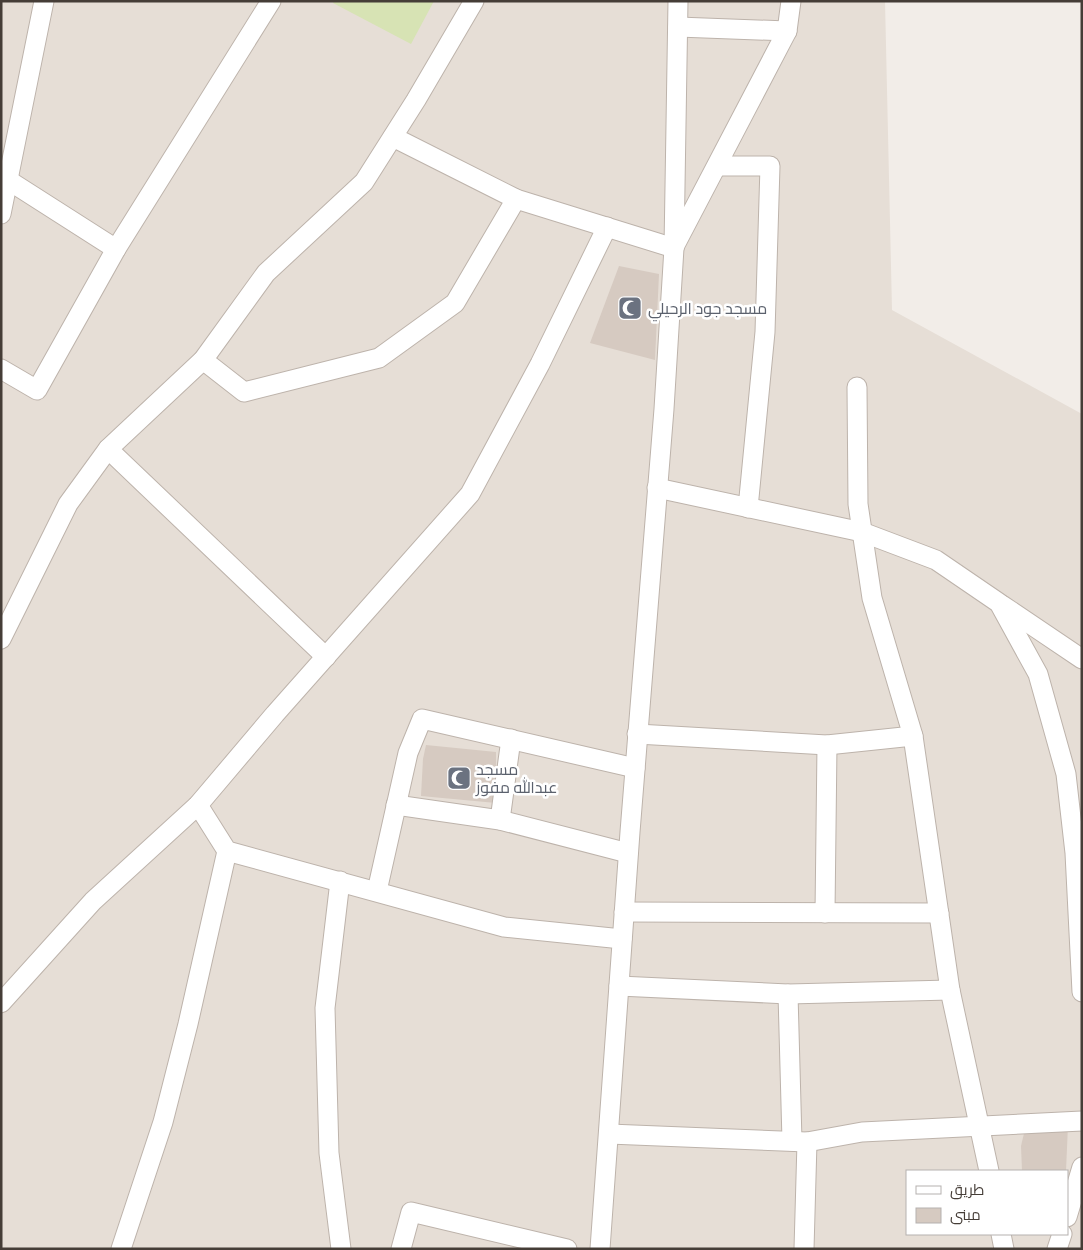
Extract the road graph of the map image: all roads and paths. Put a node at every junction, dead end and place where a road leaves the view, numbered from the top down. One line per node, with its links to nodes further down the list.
1 (44, 1): 10 (street)
2 (271, 1): 15 (street)
3 (474, 1): 8 (street)
4 (791, 1): 7 (street)
5 (672, 3): 6 (street)
6 (678, 27): 7 (street); 14 (street)
7 (787, 31): 9 (street)
8 (393, 137): 11 (street); 16 (street)
9 (716, 166): 14 (street); 21 (street)
10 (8, 180): 12 (street); 15 (street)
11 (516, 199): 13 (street); 16 (street)
12 (1, 214)
13 (607, 227): 14 (street); 25 (street)
14 (674, 248): 20 (street)
15 (116, 249): 17 (street)
16 (203, 360): 19 (street)
17 (1, 369)
18 (857, 387): 22 (street)
19 (108, 448): 24 (street); 25 (street)
20 (658, 488): 21 (street); 27 (street)
21 (748, 508): 22 (street)
22 (862, 532): 23 (street); 28 (street)
23 (999, 603): 26 (street); 37 (street)
24 (1, 639)
25 (326, 657): 33 (street)
26 (1082, 659)
27 (637, 734): 30 (street); 31 (street)
28 (913, 736): 30 (street); 42 (street)
29 (511, 739): 31 (street); 32 (street); 34 (street)
30 (827, 745): 41 (street)
31 (635, 768): 36 (street)
32 (396, 805): 34 (street); 39 (street)
33 (198, 806): 35 (street); 48 (street)
34 (500, 820): 36 (street)
35 (227, 851): 38 (street); 58 (street)
36 (628, 853): 40 (street)
37 (1079, 863): 46 (street)
38 (340, 881): 39 (street); 59 (street)
39 (377, 891): 43 (street)
40 (624, 912): 41 (street); 43 (street)
41 (825, 913): 42 (street)
42 (939, 913): 45 (street)
43 (622, 939): 44 (street)
44 (619, 986): 47 (street); 51 (street)
45 (950, 990): 47 (street); 50 (street)
46 (1082, 992)
47 (788, 994): 52 (street)
48 (1, 1003)
49 (1082, 1121): 50 (street)
50 (980, 1125): 52 (street); 54 (street)
51 (609, 1134): 52 (street); 62 (street)
52 (799, 1142): 63 (street)
53 (1082, 1167): 55 (street)
54 (989, 1170)
55 (1068, 1214)
56 (1001, 1235): 64 (street)
57 (1062, 1235): 65 (street)
58 (120, 1249)
59 (341, 1249)
60 (401, 1249): 61 (street)
61 (567, 1249)
62 (600, 1249)
63 (804, 1249)
64 (1004, 1249)
65 (1057, 1249)

